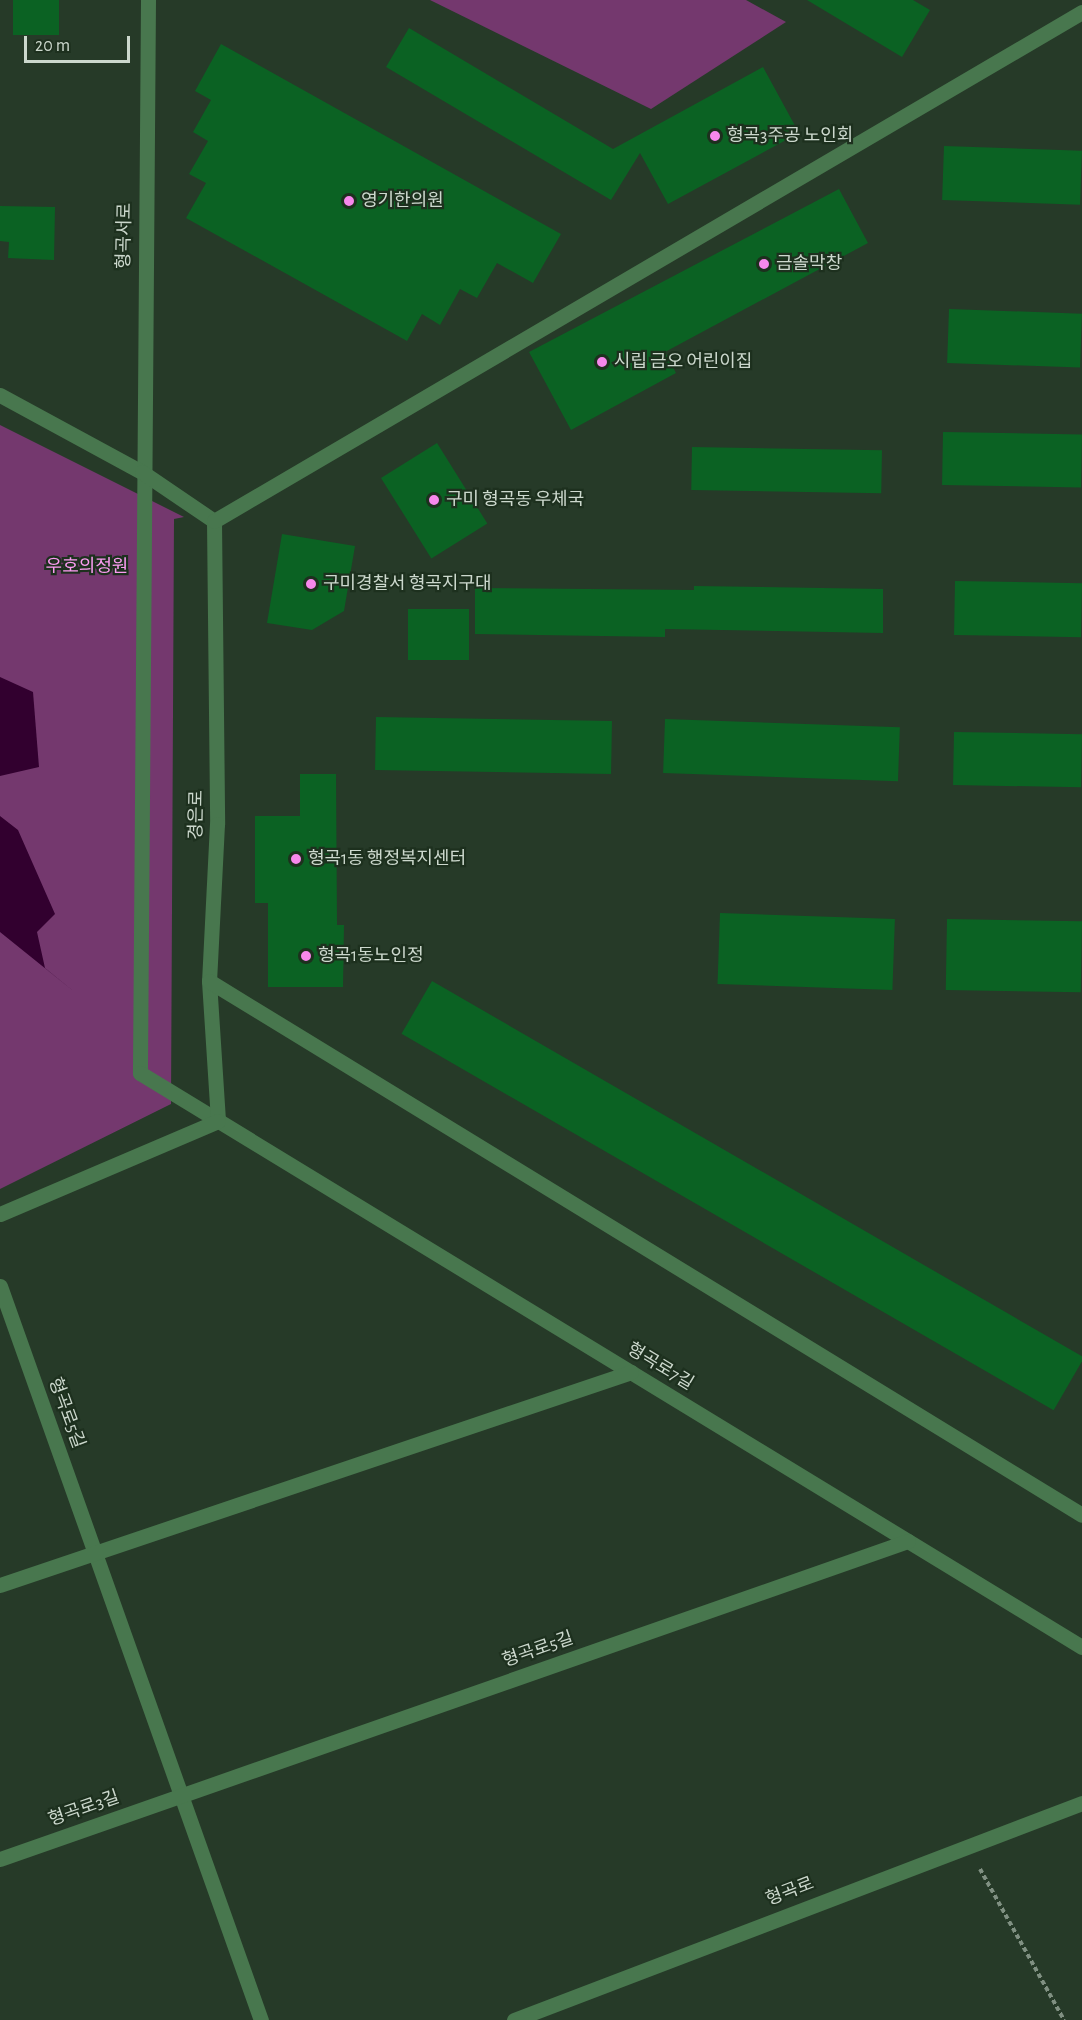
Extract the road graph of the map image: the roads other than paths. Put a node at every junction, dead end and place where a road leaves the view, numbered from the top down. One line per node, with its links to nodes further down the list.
1 (148, 0): 4 (street, 형곡서로)
2 (1082, 12): 5 (street)
3 (0, 395): 4 (street)
4 (142, 472): 5 (street); 7 (street, 형곡서로)
5 (214, 521): 6 (street, 경은로)
6 (209, 981): 7 (street, 경은로); 11 (street)
7 (218, 1121): 8 (street); 10 (street, 형곡로7길)
8 (0, 1214)
9 (0, 1286): 13 (street, 형곡로5길)
10 (631, 1372): 12 (street, 형곡로7길); 13 (street)
11 (1082, 1515)
12 (908, 1541): 15 (street, 형곡로7길); 16 (street, 형곡로5길)
13 (95, 1552): 14 (street); 16 (street, 형곡로5길)
14 (0, 1585)
15 (1082, 1647)
16 (181, 1796): 18 (street, 형곡로3길); 19 (street, 형곡로5길)
17 (1082, 1803): 20 (street, 형곡로)
18 (0, 1858)
19 (261, 2020)
20 (514, 2020)

